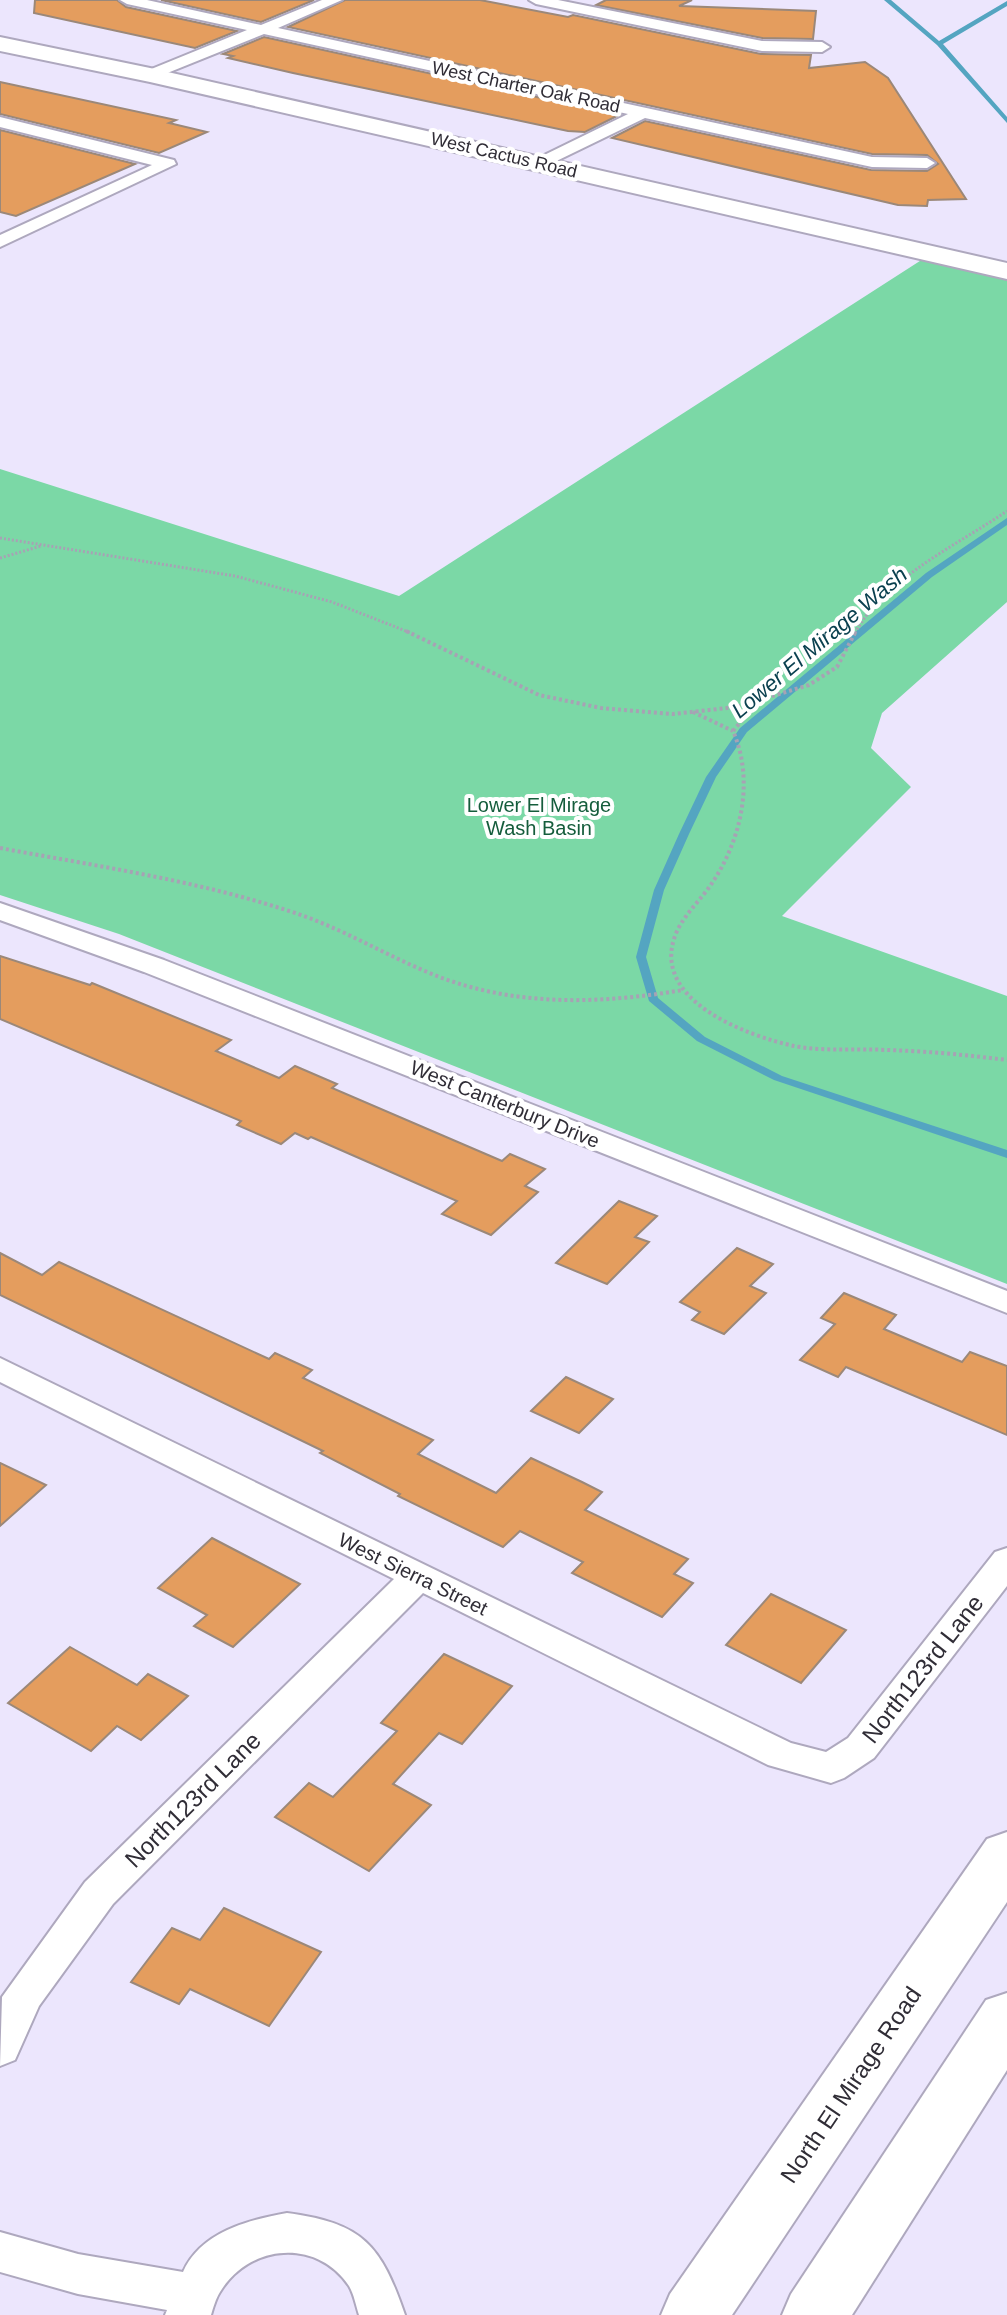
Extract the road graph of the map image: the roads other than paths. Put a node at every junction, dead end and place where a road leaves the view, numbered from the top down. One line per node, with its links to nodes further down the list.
1 (127, 0): 4 (street, West Charter Oak Road)
2 (335, 0): 4 (street)
3 (536, 0): 6 (street)
4 (263, 29): 7 (street); 8 (street, West Charter Oak Road)
5 (0, 44): 7 (main road, West Cactus Road)
6 (822, 47)
7 (150, 75): 11 (main road, West Cactus Road)
8 (644, 112): 10 (street, West Charter Oak Road); 11 (street)
9 (0, 122): 12 (street)
10 (927, 163)
11 (540, 164): 13 (main road, West Cactus Road)
12 (0, 242)
13 (1007, 271)
14 (0, 911): 15 (street, West Canterbury Drive)
15 (1007, 1303)
16 (0, 1369): 18 (street, West Sierra Street)
17 (1007, 1561): 19 (street, North123rd Lane)
18 (418, 1577): 19 (street, West Sierra Street); 22 (street, North123rd Lane)
19 (831, 1768)
20 (1007, 1855): 26 (main road, North El Mirage Road)
21 (1007, 2018): 27 (main road)
22 (0, 2048)
23 (0, 2252): 24 (street)
24 (190, 2304): 25 (street)
25 (382, 2315)
26 (694, 2315)
27 (815, 2315)

